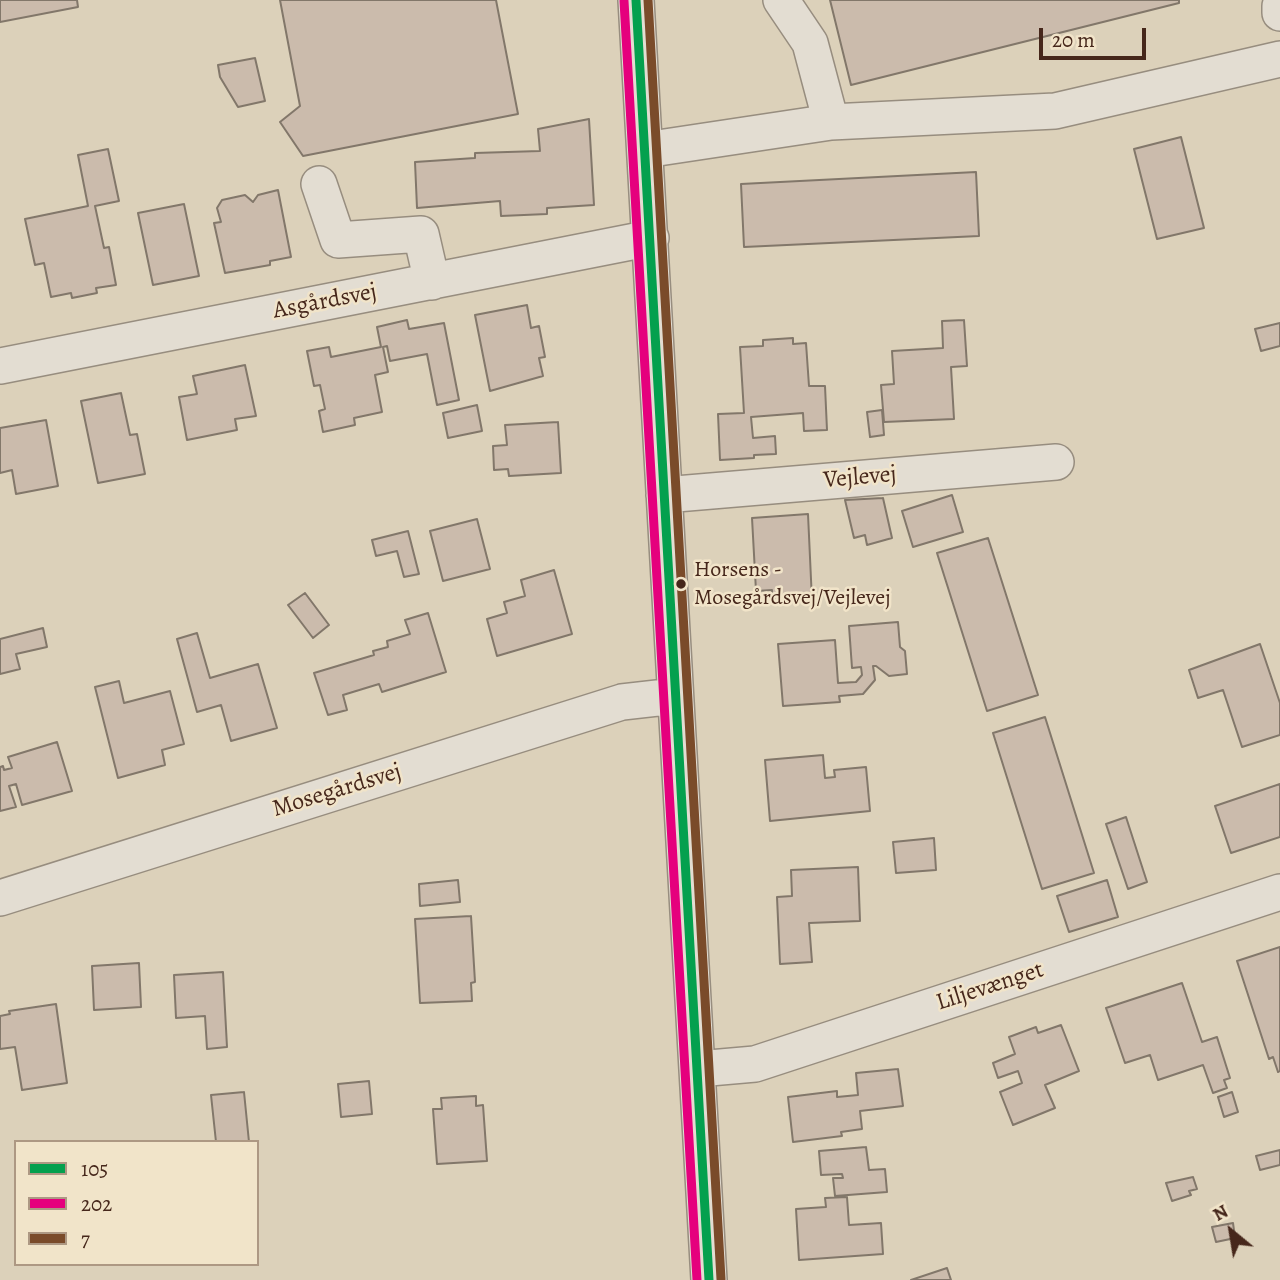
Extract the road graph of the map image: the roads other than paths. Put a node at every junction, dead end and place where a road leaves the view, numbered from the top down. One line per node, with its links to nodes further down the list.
1 (636, 0): 8 (street)
2 (781, 0): 7 (street)
3 (1277, 0): 4 (street)
4 (1280, 6): 5 (street)
5 (1280, 13)
6 (1280, 59): 7 (street)
7 (831, 122): 8 (street)
8 (645, 150): 10 (street)
9 (319, 184): 11 (street)
10 (650, 238): 11 (street, Asgårdsvej); 14 (street)
11 (432, 282): 12 (street, Asgårdsvej)
12 (0, 366)
13 (1056, 462): 14 (street, Vejlevej)
14 (664, 495): 15 (street)
15 (675, 696): 17 (street, Mosegårdsvej); 18 (street)
16 (1280, 892): 18 (street, Liljevænget)
17 (0, 898)
18 (698, 1069): 19 (street)
19 (709, 1280)

